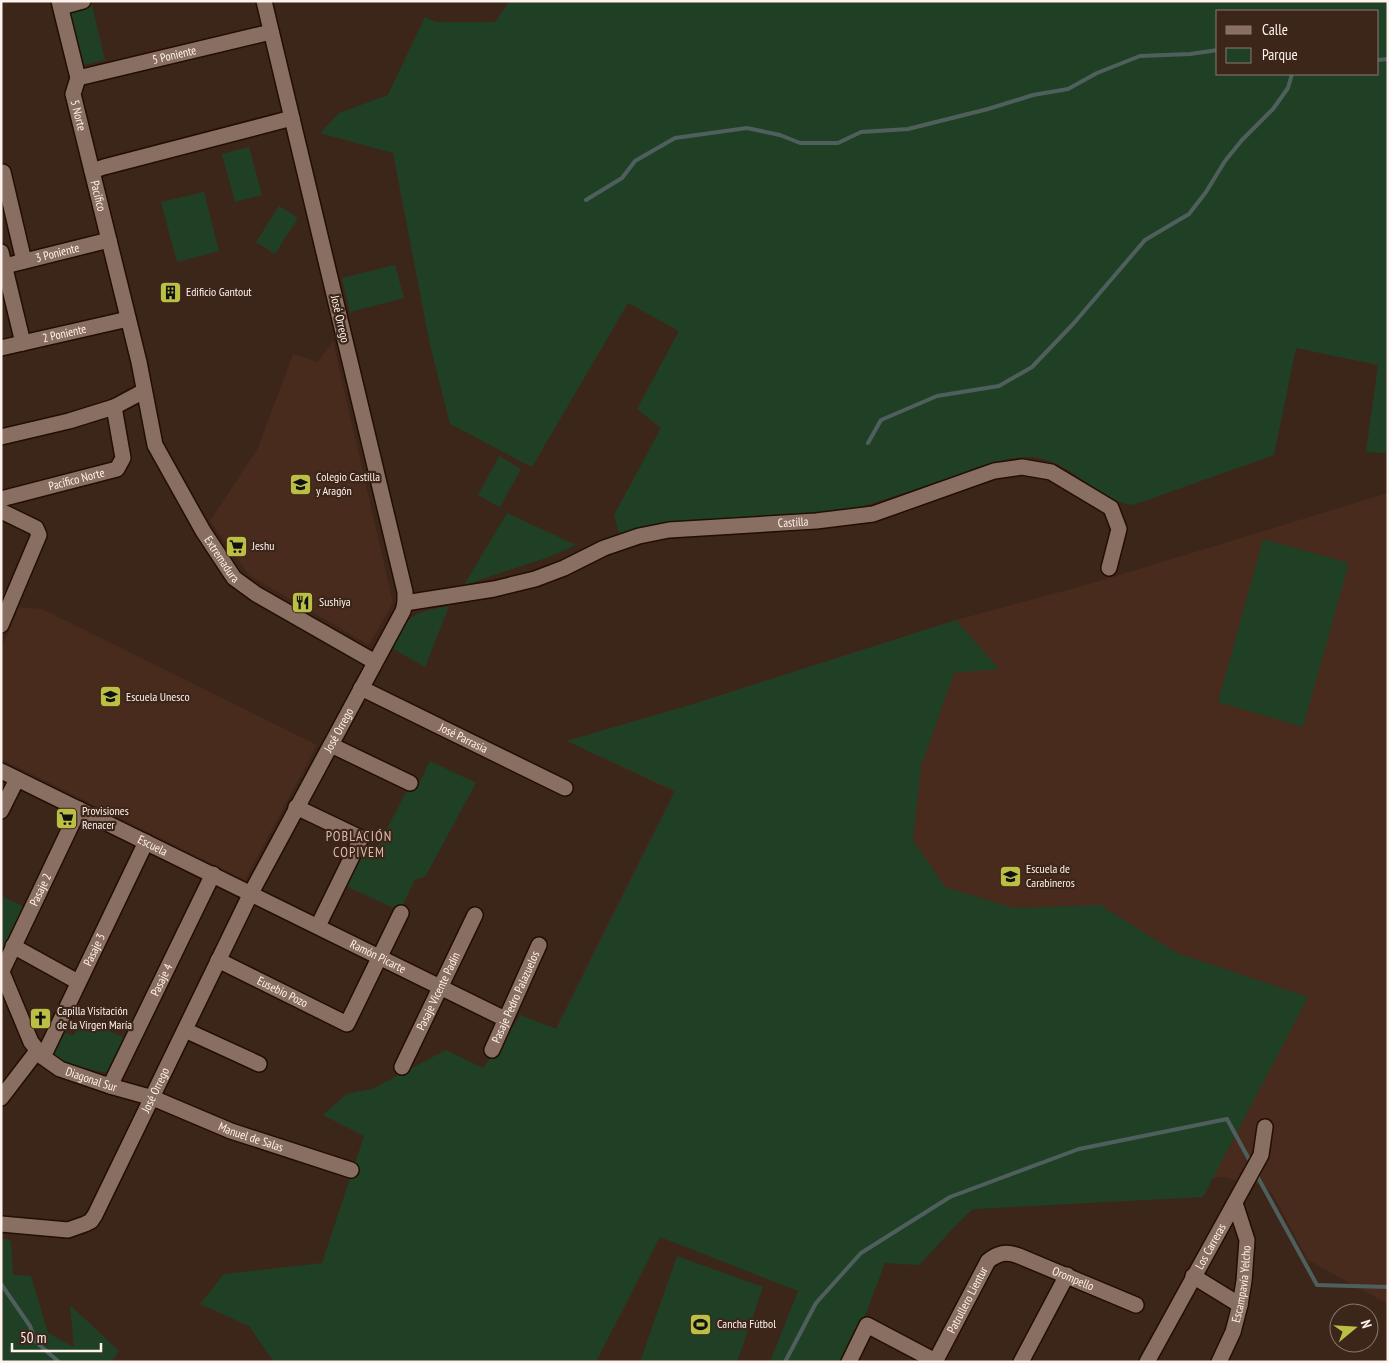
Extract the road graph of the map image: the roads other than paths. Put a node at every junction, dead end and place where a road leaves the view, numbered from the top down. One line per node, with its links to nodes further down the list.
1 (83, 1): 3 (street)
2 (264, 1): 4 (street)
3 (60, 4): 5 (street, 5 Norte)
4 (271, 32): 5 (street, 5 Poniente); 6 (street)
5 (78, 78): 7 (street, 5 Norte)
6 (292, 118): 7 (street, Pacífico); 23 (street, José Orrego)
7 (92, 171): 9 (street, Pacífico)
8 (1, 173): 10 (street)
9 (109, 240): 13 (street, 3 Poniente); 14 (street, Pacífico)
10 (20, 243): 11 (street, 3 Poniente); 13 (street)
11 (1, 247)
12 (3, 259): 13 (street, 3 Poniente); 15 (street)
13 (24, 261)
14 (128, 319): 15 (street, 2 Poniente); 17 (street, Pacífico)
15 (23, 343): 16 (street, 2 Poniente)
16 (1, 348)
17 (144, 391): 18 (street); 25 (street, Extremadura)
18 (114, 407): 19 (street); 20 (street, Pacífico Norte)
19 (1, 437)
20 (1, 499)
21 (1, 511): 24 (street)
22 (1109, 568): 23 (street, Castilla)
23 (406, 603): 25 (street, José Orrego)
24 (1, 625)
25 (375, 662): 26 (street, José Orrego)
26 (361, 688): 27 (street, José Orrego); 31 (street, José Parrasia)
27 (331, 745): 30 (street); 32 (street, José Orrego)
28 (1, 771): 29 (street, Escuela)
29 (17, 779): 33 (street, Escuela); 34 (street)
30 (410, 783)
31 (565, 788)
32 (296, 807): 37 (street, José Orrego); 40 (street)
33 (79, 809): 35 (street, Escuela); 42 (street, Pasaje 2)
34 (1, 811)
35 (146, 842): 36 (street, Escuela); 46 (street, Pasaje 3)
36 (213, 874): 37 (street, Escuela); 54 (street, Pasaje 4)
37 (251, 893): 40 (street, Ramón Picarte); 44 (street, José Orrego)
38 (401, 913): 43 (street)
39 (475, 915): 47 (street, Pasaje Vicente Padín)
40 (318, 926): 43 (street, Ramón Picarte)
41 (540, 945): 48 (street, Pasaje Pedro Palazuelos)
42 (12, 946): 45 (street, Pasaje 2); 46 (street)
43 (379, 956): 44 (street, Eusebio Pozo); 47 (street, Ramón Picarte)
44 (218, 960): 49 (street, José Orrego)
45 (1, 970): 51 (street)
46 (78, 982): 51 (street, Pasaje 3)
47 (441, 987): 48 (street, Ramón Picarte); 53 (street, Pasaje Vicente Padín)
48 (505, 1019): 50 (street, Pasaje Pedro Palazuelos)
49 (185, 1030): 52 (street); 56 (street, José Orrego)
50 (492, 1050)
51 (40, 1054): 54 (street, Diagonal Sur); 55 (street)
52 (259, 1064)
53 (402, 1067)
54 (110, 1086): 56 (street, Diagonal Sur)
55 (1, 1098)
56 (153, 1098): 58 (street, Manuel de Salas); 60 (street, José Orrego)
57 (1265, 1127): 59 (street, Los Carreras)
58 (351, 1170)
59 (1235, 1203): 63 (street, Los Carreras); 65 (street, Escampavía Yelcho)
60 (1, 1224)
61 (1011, 1253): 62 (street, Orompello); 66 (street, Patrullero Lientur)
62 (1067, 1275): 64 (street, Orompello); 68 (street)
63 (1193, 1276): 65 (street); 69 (street, Los Carreras)
64 (1136, 1304)
65 (1240, 1305): 70 (street, Escampavía Yelcho)
66 (935, 1361): 67 (street)
67 (849, 1362)
68 (1021, 1362)
69 (1147, 1362)
70 (1219, 1362)

